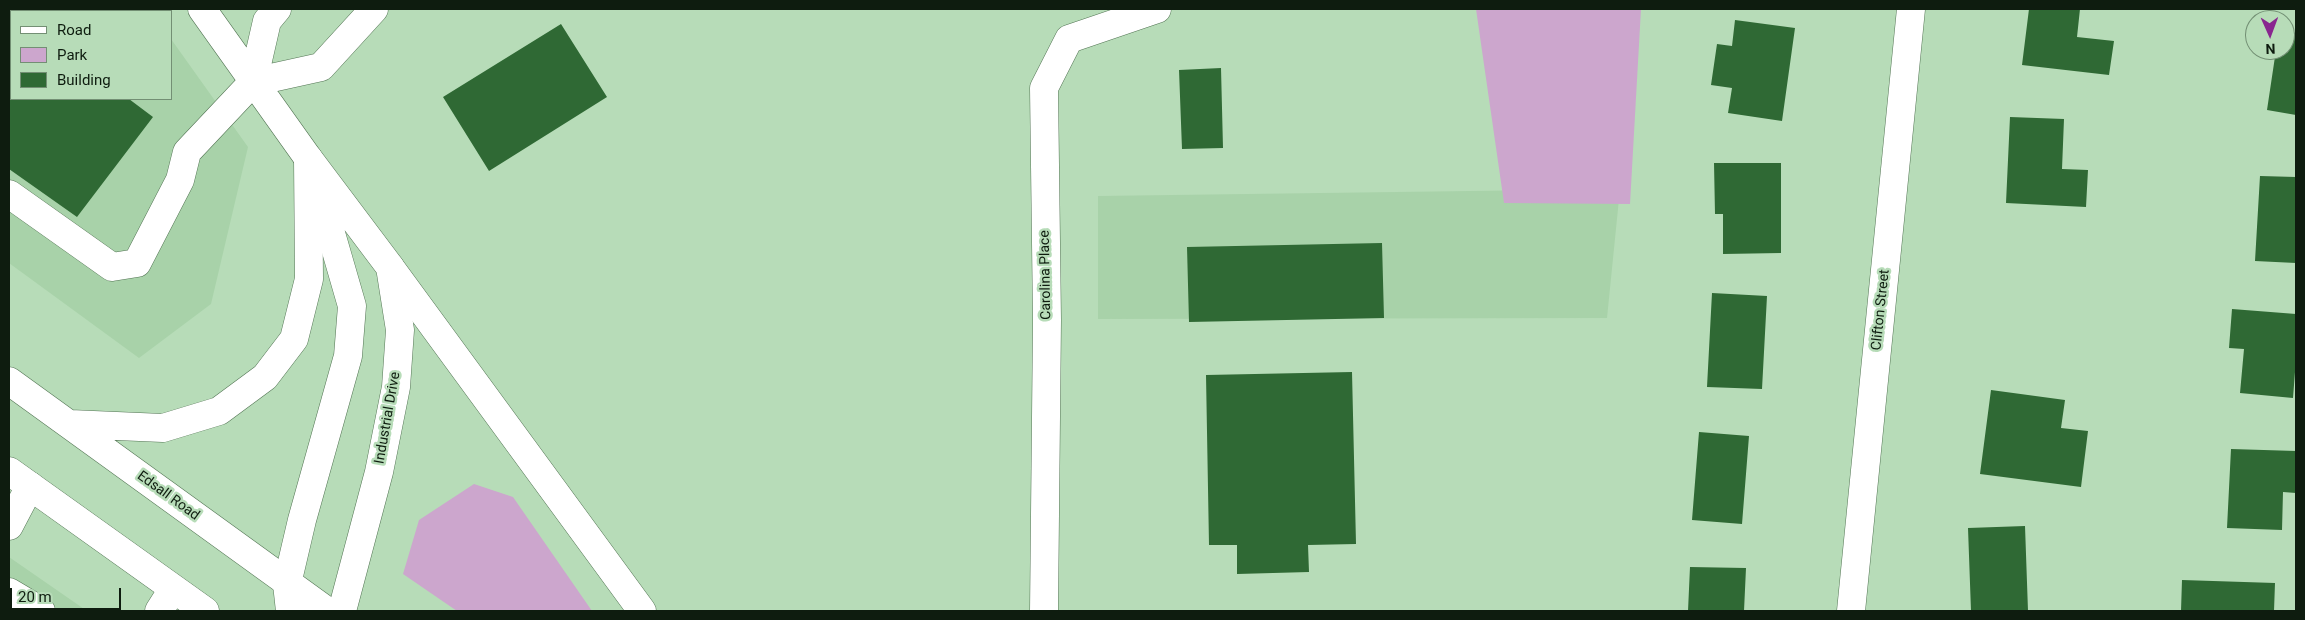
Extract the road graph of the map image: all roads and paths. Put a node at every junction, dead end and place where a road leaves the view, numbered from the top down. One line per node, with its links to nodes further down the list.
1 (202, 9): 6 (street, Industrial Drive)
2 (277, 9): 6 (street)
3 (374, 9): 6 (street)
4 (1157, 9): 23 (street, Carolina Place)
5 (1911, 9): 24 (street, Clifton Street)
6 (253, 82): 7 (street, Industrial Drive); 8 (street)
7 (308, 158): 9 (street, Industrial Drive); 11 (street); 14 (street, Industrial Drive)
8 (9, 194)
9 (390, 267): 21 (street, Industrial Drive); 22 (street)
10 (9, 381): 11 (street, Edsall Road)
11 (70, 424): 14 (street, Edsall Road)
12 (19, 479): 13 (street); 16 (street)
13 (9, 526)
14 (287, 584): 19 (street, Industrial Drive); 20 (street, Edsall Road)
15 (9, 592): 17 (street)
16 (166, 600): 18 (street)
17 (41, 611)
18 (204, 611)
19 (290, 611)
20 (327, 611)
21 (342, 611)
22 (642, 611)
23 (1044, 611)
24 (1850, 611)

